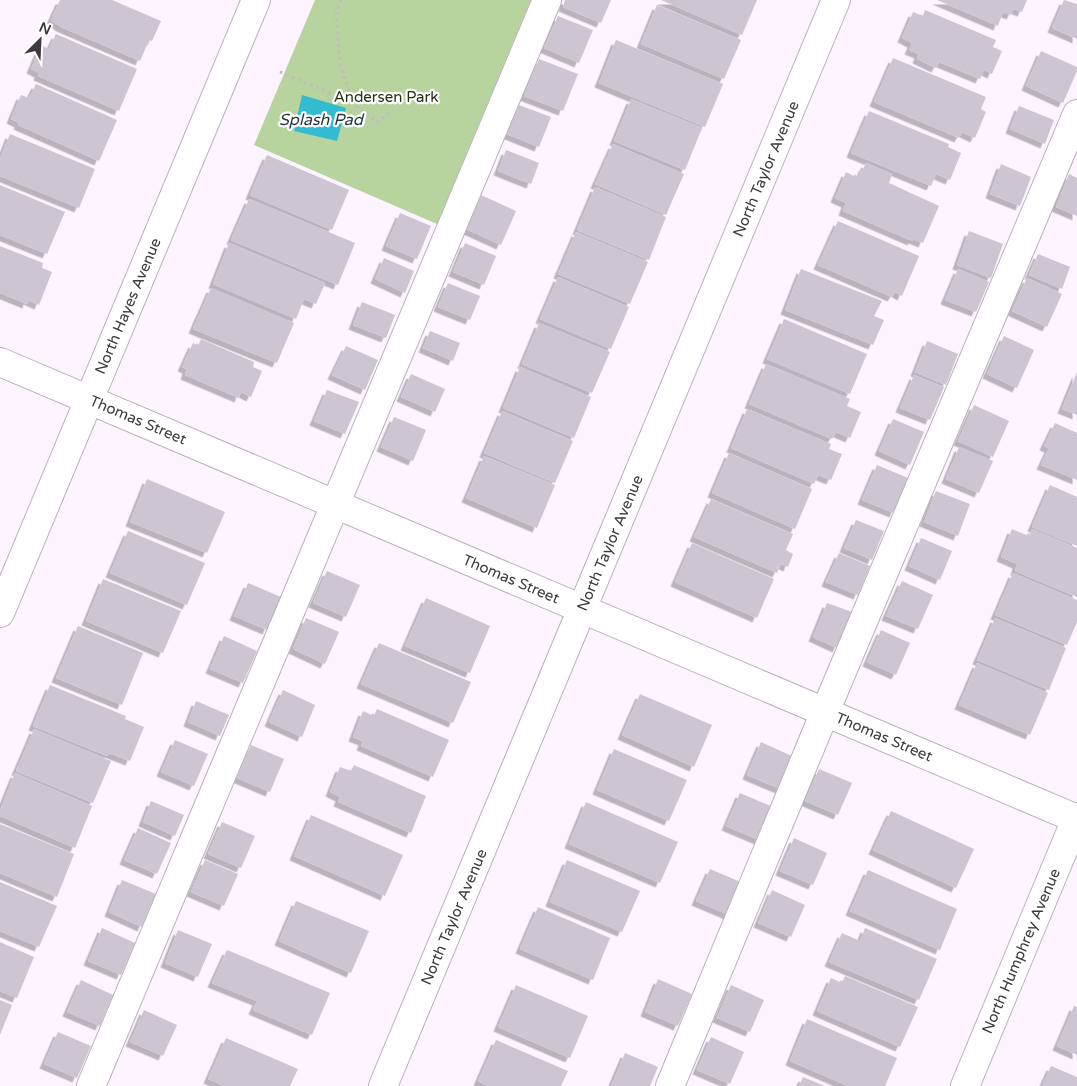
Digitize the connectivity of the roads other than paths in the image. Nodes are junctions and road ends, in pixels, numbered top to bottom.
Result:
1 (256, 0) edge
2 (547, 0) edge
3 (836, 0) edge
4 (1077, 114) edge
5 (0, 362) edge
6 (88, 399) junction
7 (335, 504) junction
8 (583, 609) junction
9 (0, 612) edge
10 (825, 712) junction
11 (1077, 818) edge
12 (91, 1086) edge
13 (384, 1086) edge
14 (670, 1086) edge
15 (965, 1086) edge

1 - 6 street, North Hayes Avenue
2 - 7 street
3 - 8 street, North Taylor Avenue
4 - 10 street
5 - 6 street, Thomas Street
6 - 7 street, Thomas Street
6 - 9 street, North Hayes Avenue
7 - 8 street, Thomas Street
7 - 12 street
8 - 10 street, Thomas Street
8 - 13 street, North Taylor Avenue
10 - 11 street, Thomas Street
10 - 14 street
11 - 15 street, North Humphrey Avenue

